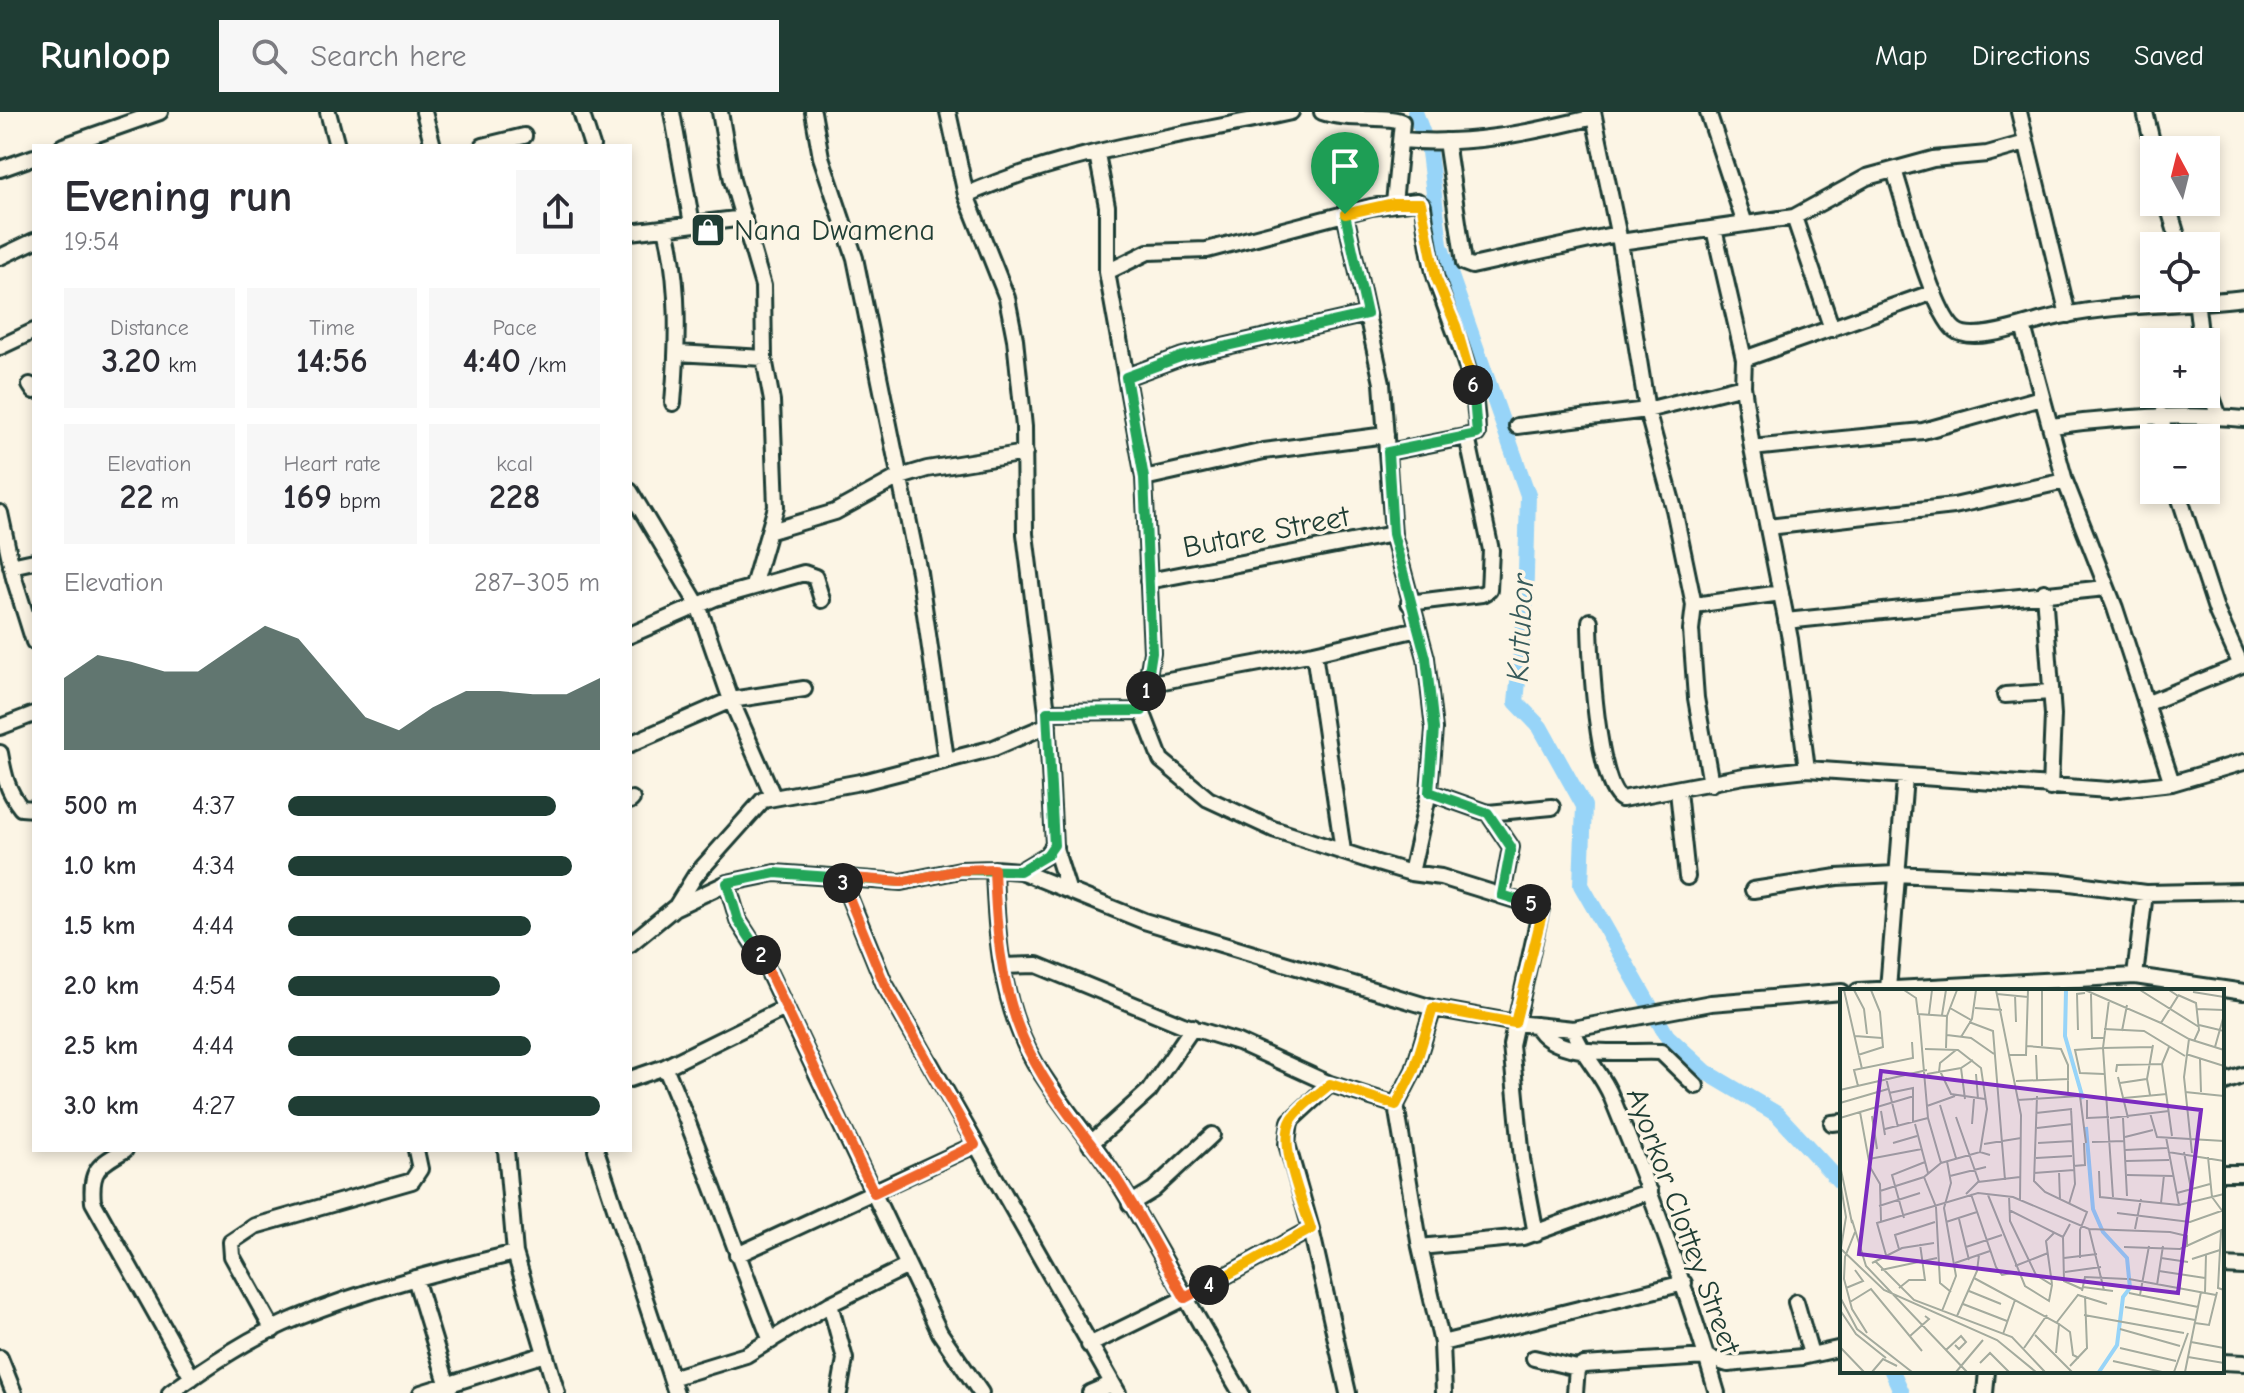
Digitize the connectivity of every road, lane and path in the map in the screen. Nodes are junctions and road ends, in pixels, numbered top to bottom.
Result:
1 (160, 112) edge
2 (328, 112) edge
3 (424, 112) edge
4 (581, 112) edge
5 (672, 112) edge
6 (720, 112) edge
7 (813, 112) edge
8 (948, 112) edge
9 (1291, 112) edge
10 (1322, 112) edge
11 (1708, 112) edge
12 (2019, 112) edge
13 (2145, 112) edge
14 (1594, 114) edge
15 (524, 136) dead end
16 (2151, 136) edge
17 (1401, 140) junction
18 (1446, 141) junction
19 (2026, 143) junction
20 (69, 144) edge
21 (336, 144) edge
22 (432, 144) edge
23 (491, 144) edge
24 (591, 144) edge
25 (1097, 154) junction
26 (32, 158) edge
27 (0, 169) edge
28 (1894, 170) junction
29 (966, 195) junction
30 (1394, 203) junction
31 (1345, 214) junction
32 (1794, 217) junction
33 (744, 218) junction
34 (692, 224) junction
35 (1745, 224) junction
36 (666, 228) junction
37 (1714, 229) junction
38 (632, 232) edge
39 (1618, 238) junction
40 (32, 242) edge
41 (0, 257) edge
42 (1107, 272) junction
43 (1934, 292) junction
44 (2244, 298) edge
45 (2220, 300) edge
46 (2140, 307) edge
47 (1367, 314) junction
48 (2068, 315) junction
49 (2023, 326) junction
50 (1832, 329) junction
51 (32, 332) edge
52 (0, 347) edge
53 (677, 353) junction
54 (764, 358) junction
55 (1744, 359) junction
56 (1126, 377) junction
57 (1743, 386) junction
58 (2041, 398) junction
59 (673, 403) dead end
60 (2216, 408) edge
61 (1647, 410) junction
62 (2218, 414) junction
63 (2161, 415) junction
64 (2244, 419) edge
65 (2163, 424) edge
66 (1517, 426) dead end
67 (2052, 426) junction
68 (1386, 435) junction
69 (1475, 435) junction
70 (1752, 448) junction
71 (1388, 452) junction
72 (1025, 453) junction
73 (897, 478) junction
74 (1144, 478) junction
75 (2065, 481) junction
76 (632, 494) edge
77 (2182, 504) edge
78 (0, 513) edge
79 (1768, 527) junction
80 (771, 531) junction
81 (1393, 534) junction
82 (32, 562) edge
83 (8, 576) edge
84 (1148, 581) junction
85 (753, 586) junction
86 (2106, 588) junction
87 (2044, 592) junction
88 (1781, 593) junction
89 (822, 600) dead end
90 (1409, 603) junction
91 (698, 605) junction
92 (1694, 605) junction
93 (1590, 621) dead end
94 (1786, 621) junction
95 (1418, 629) junction
96 (632, 634) edge
97 (32, 637) edge
98 (1314, 653) junction
99 (2243, 664) edge
100 (1147, 684) junction
101 (804, 689) dead end
102 (2051, 692) junction
103 (2005, 695) dead end
104 (731, 700) junction
105 (2146, 704) junction
106 (1142, 711) junction
107 (32, 715) edge
108 (1048, 718) junction
109 (0, 727) edge
110 (632, 743) edge
111 (0, 753) edge
112 (946, 759) junction
113 (2244, 762) edge
114 (1807, 769) junction
115 (1905, 777) junction
116 (2172, 783) junction
117 (1711, 784) junction
118 (2050, 788) junction
119 (1678, 791) junction
120 (1429, 792) junction
121 (773, 796) junction
122 (1552, 807) dead end
123 (32, 809) edge
124 (1488, 813) junction
125 (1054, 845) junction
126 (1343, 851) junction
127 (994, 869) junction
128 (1020, 871) junction
129 (1411, 873) junction
130 (1895, 874) junction
131 (841, 877) junction
132 (1687, 877) dead end
133 (727, 883) junction
134 (1068, 889) junction
135 (1753, 890) dead end
136 (2244, 891) edge
137 (2145, 893) junction
138 (1502, 895) junction
139 (674, 908) junction
140 (632, 942) edge
141 (1002, 966) junction
142 (2135, 976) junction
143 (1888, 989) edge
144 (2224, 989) edge
145 (2224, 989) edge
146 (1840, 992) edge
147 (2244, 992) edge
148 (785, 1008) junction
149 (1433, 1008) junction
150 (1515, 1023) junction
151 (1536, 1025) junction
152 (1193, 1027) junction
153 (1573, 1029) junction
154 (1579, 1049) junction
155 (665, 1067) junction
156 (2244, 1075) edge
157 (632, 1078) edge
158 (2224, 1082) edge
159 (1330, 1084) junction
160 (1696, 1086) dead end
161 (1396, 1105) junction
162 (1212, 1135) dead end
163 (1090, 1144) junction
164 (975, 1145) junction
165 (121, 1152) edge
166 (416, 1152) edge
167 (506, 1152) edge
168 (597, 1152) edge
169 (1650, 1191) junction
170 (874, 1193) junction
171 (1130, 1204) junction
172 (1311, 1229) junction
173 (1536, 1234) junction
174 (1420, 1247) junction
175 (515, 1253) junction
176 (737, 1255) junction
177 (908, 1266) junction
178 (2224, 1266) edge
179 (2244, 1267) edge
180 (415, 1278) junction
181 (1684, 1283) junction
182 (1185, 1298) junction
183 (1796, 1302) dead end
184 (830, 1304) junction
185 (273, 1330) junction
186 (771, 1341) junction
187 (1442, 1343) junction
188 (1089, 1345) junction
189 (1840, 1348) edge
190 (545, 1354) junction
191 (1811, 1354) junction
192 (1706, 1357) junction
193 (0, 1358) edge
194 (1534, 1358) dead end
195 (2224, 1362) edge
196 (2244, 1363) edge
197 (1577, 1368) junction
198 (1987, 1373) edge
199 (192, 1378) junction
200 (671, 1378) junction
201 (1115, 1388) edge
202 (448, 1389) edge
203 (14, 1393) edge
204 (170, 1393) edge
205 (421, 1393) edge
206 (557, 1393) edge
207 (676, 1393) edge
208 (839, 1393) edge
209 (981, 1393) edge
210 (1090, 1393) edge
211 (1241, 1393) edge
212 (1348, 1393) edge
213 (1444, 1393) edge
214 (1575, 1393) edge
215 (1717, 1393) edge
216 (1985, 1393) edge

1 - 20 street
2 - 21 street
3 - 22 street
4 - 24 street
5 - 34 street
6 - 33 street
7 - 73 street
8 - 29 street
9 - 25 street
10 - 17 street
11 - 35 street
12 - 19 street
13 - 16 street
14 - 18 street
14 - 39 street
15 - 23 street
17 - 18 street
17 - 30 street
18 - 39 street
19 - 28 street
19 - 48 street
25 - 29 street
25 - 42 street
26 - 27 street
28 - 32 street
28 - 43 street
29 - 72 street
30 - 31 street
30 - 69 street
31 - 42 street
31 - 47 street
32 - 35 street
32 - 50 street
33 - 34 street
33 - 54 street
34 - 36 street
35 - 37 street
36 - 38 street
36 - 53 street
37 - 39 street
37 - 55 street
39 - 61 street
40 - 41 street
42 - 56 street
43 - 49 street
43 - 50 street
44 - 45 street
46 - 48 street
47 - 56 street
47 - 68 street
48 - 49 street
49 - 58 street
50 - 55 street
51 - 52 street
53 - 54 street
53 - 59 street
54 - 80 street
55 - 57 street
56 - 74 street
57 - 61 street
57 - 70 street
58 - 67 street
58 - 70 street
60 - 62 street
61 - 66 street
61 - 92 street
62 - 63 street
62 - 64 street
63 - 65 street
63 - 67 street
67 - 75 street
68 - 71 street
68 - 74 street
69 - 71 street
69 - 90 street
70 - 79 street
71 - 81 street
72 - 73 street
72 - 108 street
73 - 80 street
73 - 112 street
74 - 84 street
75 - 79 street
75 - 86 street
76 - 91 street
77 - 99 street
78 - 83 street
79 - 88 street
80 - 85 street
81 - 84 street, Butare Street
81 - 90 street
82 - 83 street
83 - 97 street
84 - 100 street
85 - 89 street
85 - 91 street
86 - 87 street
86 - 105 street
87 - 94 street
87 - 102 street
88 - 92 street
88 - 94 street
90 - 95 street
91 - 96 street
91 - 104 street
92 - 117 street
93 - 119 street
94 - 114 street
95 - 98 street
95 - 120 street
98 - 100 street
98 - 126 street
99 - 105 street
100 - 106 street
101 - 104 street
102 - 103 street
102 - 118 street
104 - 110 street
104 - 121 street
105 - 116 street
106 - 108 street
106 - 126 street
107 - 109 street
108 - 112 street
108 - 125 street
111 - 123 street
112 - 121 street
113 - 116 street
114 - 115 street
114 - 117 street
115 - 118 street
115 - 130 street
116 - 118 street
117 - 119 street
119 - 132 street
120 - 124 street
120 - 129 street
121 - 139 street
122 - 124 street
124 - 138 street
125 - 128 street
125 - 134 street
126 - 129 street
127 - 128 street
127 - 131 street
127 - 141 street
128 - 134 street
129 - 138 street
130 - 135 street
130 - 137 street
130 - 143 street
131 - 133 street
131 - 164 street
133 - 139 street
133 - 148 street
134 - 149 street
136 - 137 street
137 - 142 street
138 - 150 street
139 - 140 street
141 - 152 street
141 - 163 street
142 - 143 street
142 - 144 street
145 - 147 street
146 - 153 street
148 - 155 street
148 - 170 street
149 - 150 street
149 - 161 street
150 - 151 street
150 - 173 street
151 - 153 street
151 - 154 street
152 - 159 street
152 - 163 street
153 - 154 street, Ayorkor Clottey Street
154 - 160 street
154 - 169 street, Ayorkor Clottey Street
155 - 157 street
155 - 176 street
156 - 158 street
159 - 161 street
159 - 172 street
161 - 174 street
162 - 171 street
163 - 171 street
164 - 170 street
164 - 188 street
165 - 199 street
166 - 185 street
167 - 175 street
168 - 200 street
169 - 173 street
169 - 181 street, Ayorkor Clottey Street
170 - 176 street
170 - 177 street
171 - 182 street
172 - 182 street
172 - 212 street
173 - 174 street
174 - 187 street
175 - 180 street
175 - 190 street
176 - 186 street
177 - 184 street
177 - 209 street
178 - 179 street
180 - 185 street
180 - 202 street
181 - 187 street
181 - 192 street, Ayorkor Clottey Street
182 - 188 street
182 - 211 street
183 - 191 street
184 - 186 street
184 - 208 street
185 - 199 street
186 - 200 street
187 - 213 street
188 - 201 street
189 - 191 street
190 - 202 street
190 - 206 street
191 - 192 street
192 - 197 street
192 - 215 street, Ayorkor Clottey Street
193 - 203 street
194 - 197 street
195 - 196 street
197 - 214 street
198 - 216 street
199 - 204 street
200 - 207 street
201 - 210 street
202 - 205 street

